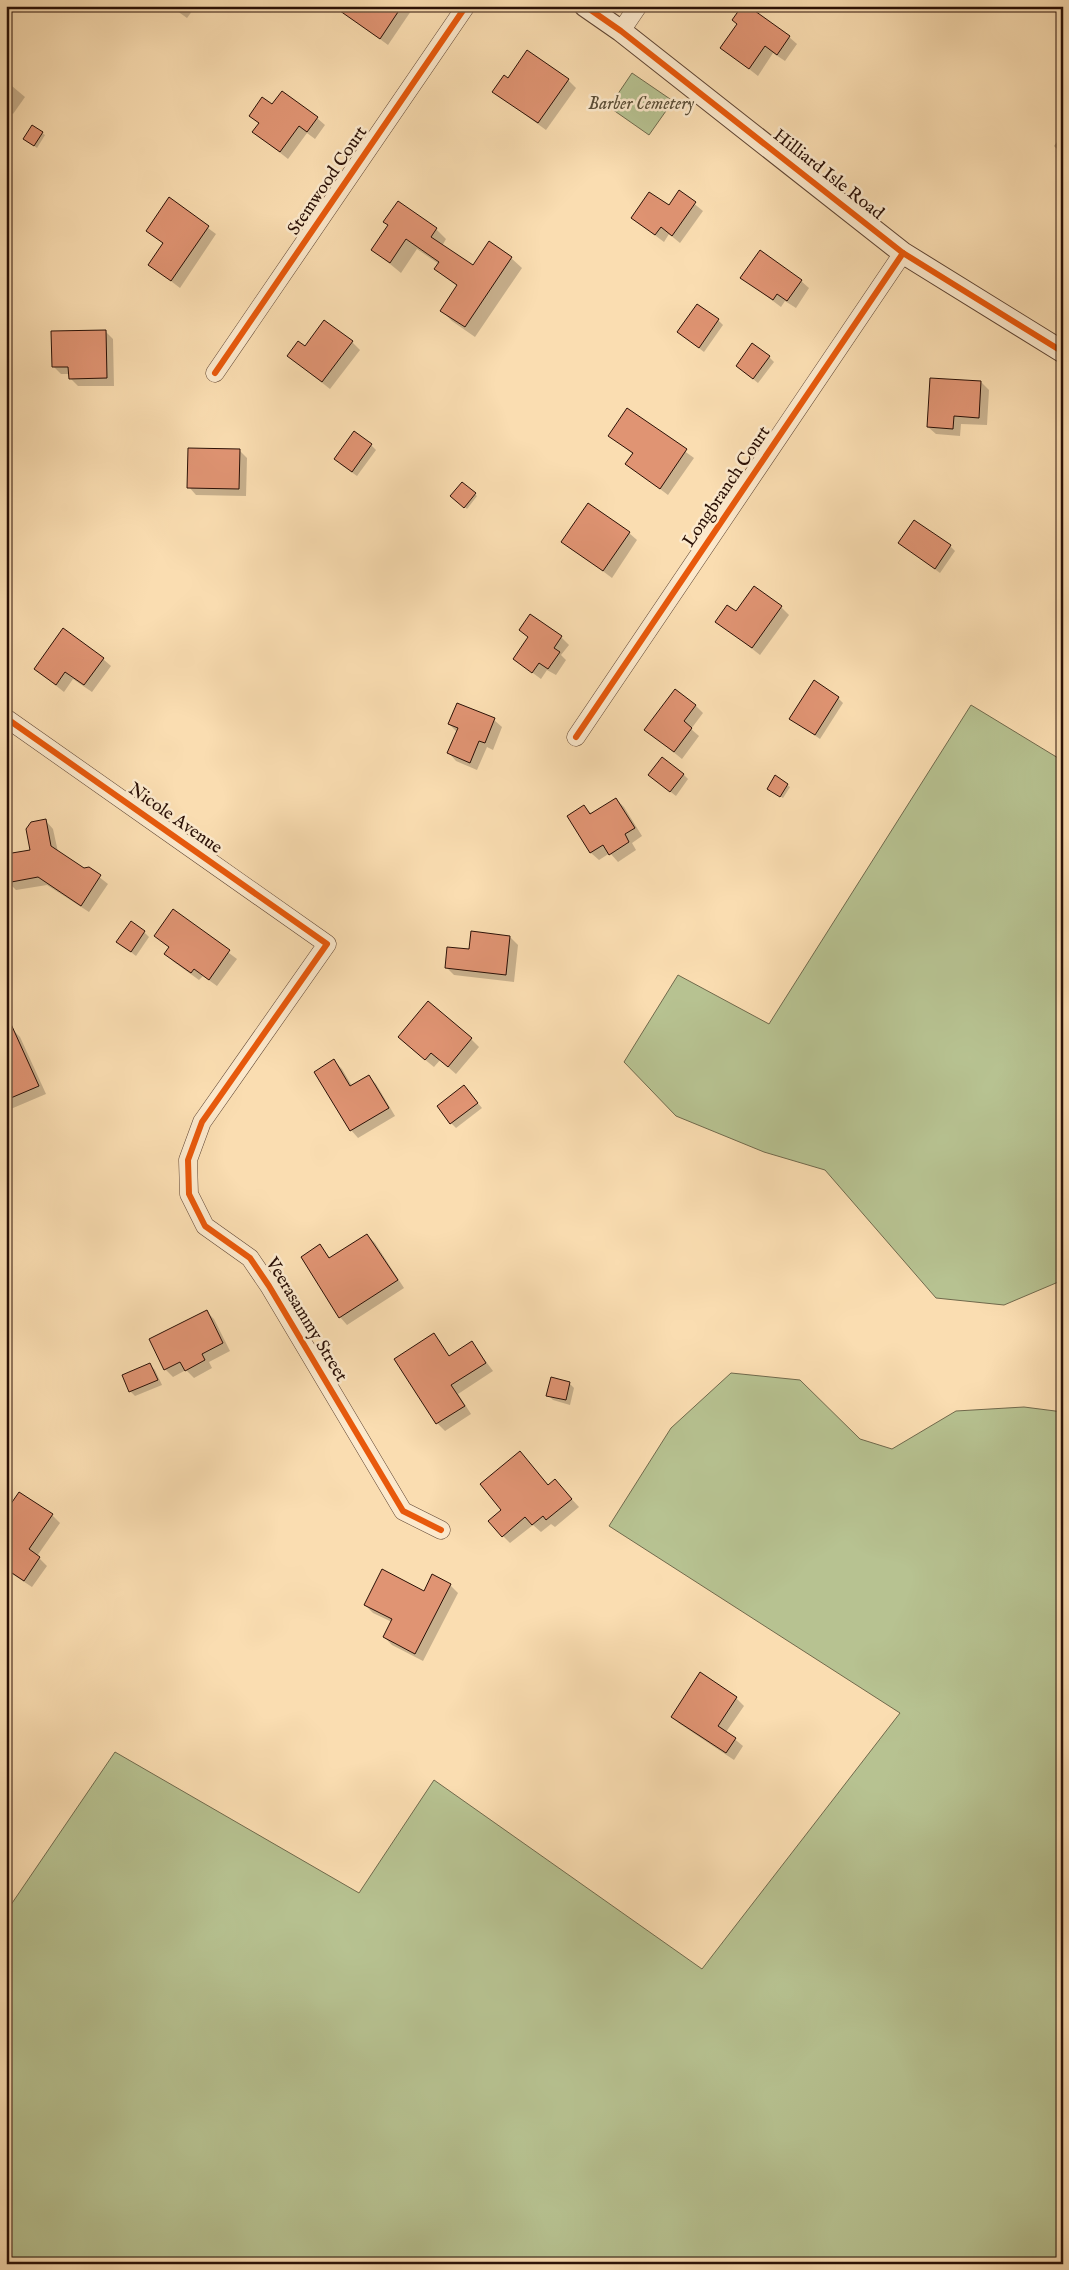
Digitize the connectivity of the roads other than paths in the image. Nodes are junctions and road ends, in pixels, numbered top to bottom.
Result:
1 (466, 6) edge
2 (585, 6) edge
3 (638, 6) edge
4 (621, 32) junction
5 (903, 253) junction
6 (1063, 352) edge
7 (216, 374) dead end
8 (6, 718) edge
9 (576, 737) dead end
10 (327, 944) joint
11 (440, 1530) dead end

1 - 7 street, Stemwood Court
2 - 4 street, Hilliard Isle Road
3 - 4 street
4 - 5 street, Hilliard Isle Road
5 - 6 street, Hilliard Isle Road
5 - 9 street, Longbranch Court
8 - 10 street, Nicole Avenue
10 - 11 street, Veerasammy Street

